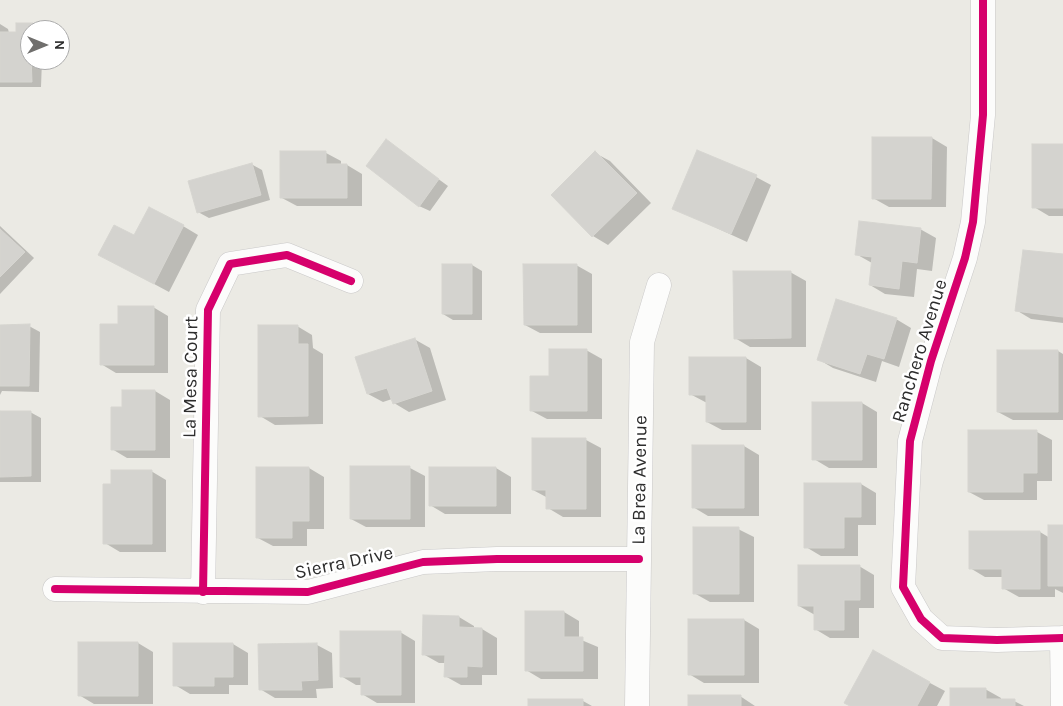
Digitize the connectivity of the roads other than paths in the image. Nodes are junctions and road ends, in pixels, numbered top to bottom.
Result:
1 (983, 0) edge
2 (351, 281) dead end
3 (658, 286) dead end
4 (639, 559) junction
5 (55, 589) dead end
6 (203, 592) junction
7 (1063, 638) edge
8 (637, 706) edge
9 (1063, 706) edge

1 - 7 street, Ranchero Avenue
2 - 6 street, La Mesa Court
3 - 4 street, La Brea Avenue
4 - 6 street, Sierra Drive
4 - 8 street, La Brea Avenue
5 - 6 street, Sierra Drive
7 - 9 street, Ranchero Avenue

